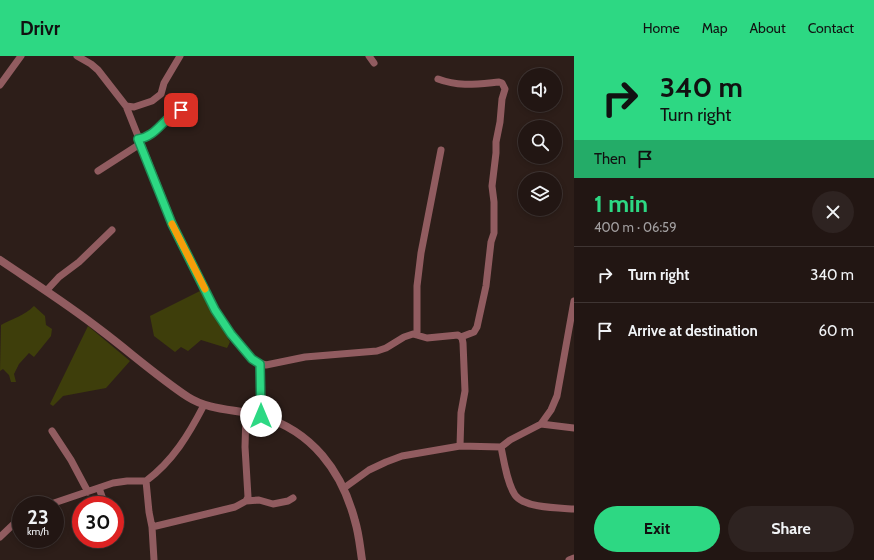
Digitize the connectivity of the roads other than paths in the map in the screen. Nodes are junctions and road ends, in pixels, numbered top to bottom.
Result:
1 (21, 56) edge
2 (77, 56) edge
3 (180, 56) edge
4 (369, 56) edge
5 (374, 63) dead end
6 (438, 79) dead end
7 (0, 85) edge
8 (126, 106) junction
9 (181, 110) dead end
10 (139, 141) junction
11 (441, 150) dead end
12 (98, 172) dead end
13 (112, 230) dead end
14 (0, 260) edge
15 (47, 290) junction
16 (574, 301) edge
17 (417, 335) junction
18 (461, 337) junction
19 (260, 364) junction
20 (204, 405) junction
21 (246, 413) junction
22 (261, 416) junction
23 (541, 424) junction
24 (574, 428) edge
25 (52, 431) dead end
26 (460, 446) junction
27 (501, 447) junction
28 (146, 481) junction
29 (99, 488) junction
30 (344, 488) junction
31 (88, 492) junction
32 (102, 496) edge
33 (293, 498) dead end
34 (64, 500) edge
35 (246, 501) junction
36 (574, 509) edge
37 (12, 526) edge
38 (152, 527) junction
39 (0, 537) edge
40 (574, 558) edge
41 (154, 560) edge
42 (362, 560) edge
43 (569, 560) edge

1 - 7 street
2 - 8 street
3 - 8 street
4 - 5 street
6 - 18 street
8 - 10 street
9 - 10 street
10 - 12 street
10 - 19 street
11 - 17 street
13 - 15 street
14 - 15 street
15 - 20 street
16 - 23 street
17 - 18 street
17 - 19 street
18 - 26 street
19 - 22 street
20 - 21 street
20 - 28 street
21 - 22 street
21 - 35 street
22 - 30 street
23 - 24 street
23 - 27 street
25 - 31 street
26 - 27 street
26 - 30 street
27 - 36 street
28 - 29 street
28 - 38 street
29 - 31 street
29 - 32 street
30 - 42 street
31 - 34 street
33 - 35 street
35 - 38 street
37 - 39 street
38 - 41 street
40 - 43 street

